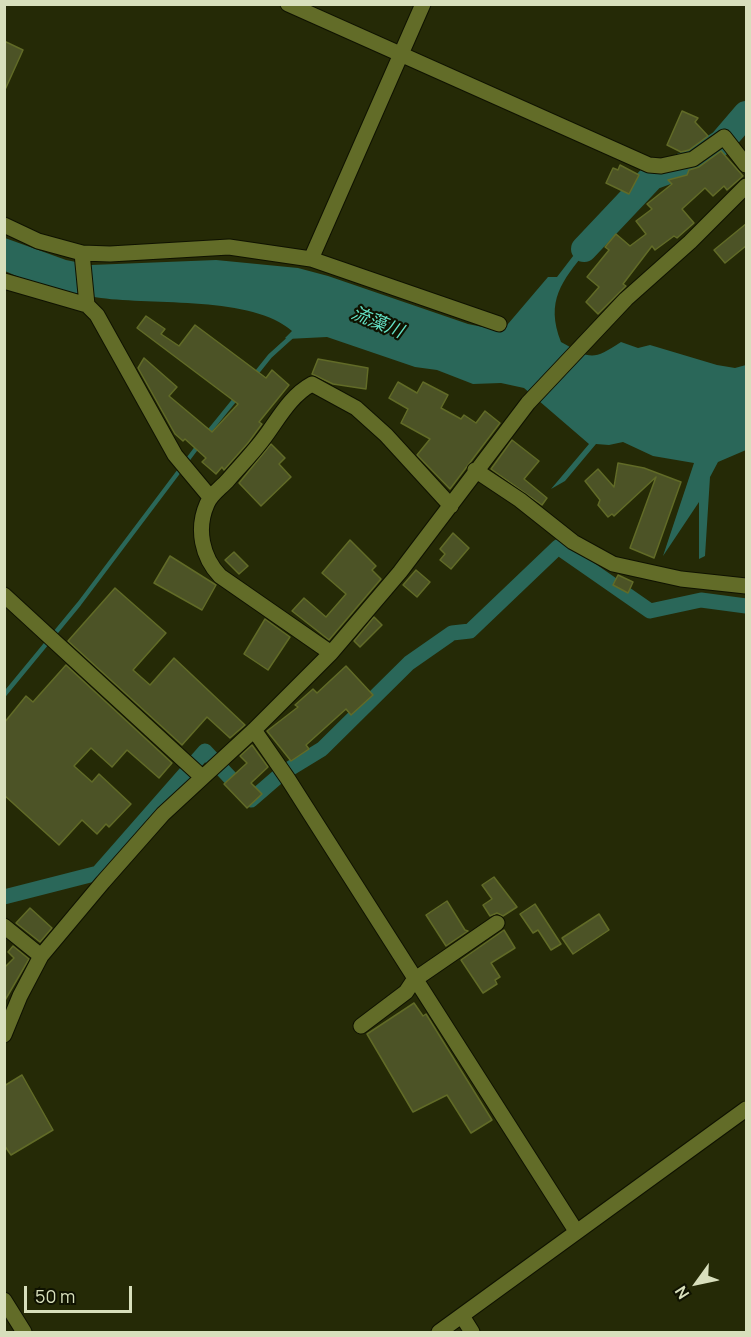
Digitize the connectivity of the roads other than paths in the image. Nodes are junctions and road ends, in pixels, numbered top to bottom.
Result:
1 (288, 4) edge
2 (423, 4) edge
3 (401, 54) junction
4 (747, 165) edge
5 (747, 186) edge
6 (4, 225) edge
7 (82, 256) junction
8 (311, 259) junction
9 (4, 281) edge
10 (87, 302) junction
11 (499, 324) dead end
12 (476, 470) junction
13 (210, 497) junction
14 (451, 506) junction
15 (747, 586) edge
16 (4, 595) edge
17 (331, 653) junction
18 (254, 730) junction
19 (204, 775) junction
20 (497, 923) dead end
21 (4, 926) edge
22 (41, 956) junction
23 (414, 980) junction
24 (19, 999) junction
25 (4, 1010) edge
26 (361, 1026) dead end
27 (4, 1035) edge
28 (747, 1108) edge
29 (576, 1231) junction
30 (4, 1300) edge
31 (462, 1316) junction
32 (24, 1332) edge
33 (439, 1332) edge
34 (472, 1332) edge

1 - 3 street
2 - 3 street
3 - 4 street
3 - 8 street
5 - 12 street
6 - 7 street
7 - 8 street
7 - 10 street
8 - 11 street
9 - 10 street
10 - 13 street
12 - 14 street
12 - 15 street
13 - 14 street
13 - 17 street
14 - 17 street
16 - 19 street
17 - 18 street
18 - 19 street
18 - 23 street
19 - 22 street
20 - 23 street
21 - 22 street
22 - 24 street
23 - 26 street
23 - 29 street
24 - 25 street
24 - 27 street
28 - 29 street
29 - 31 street
30 - 32 street
31 - 33 street
31 - 34 street

